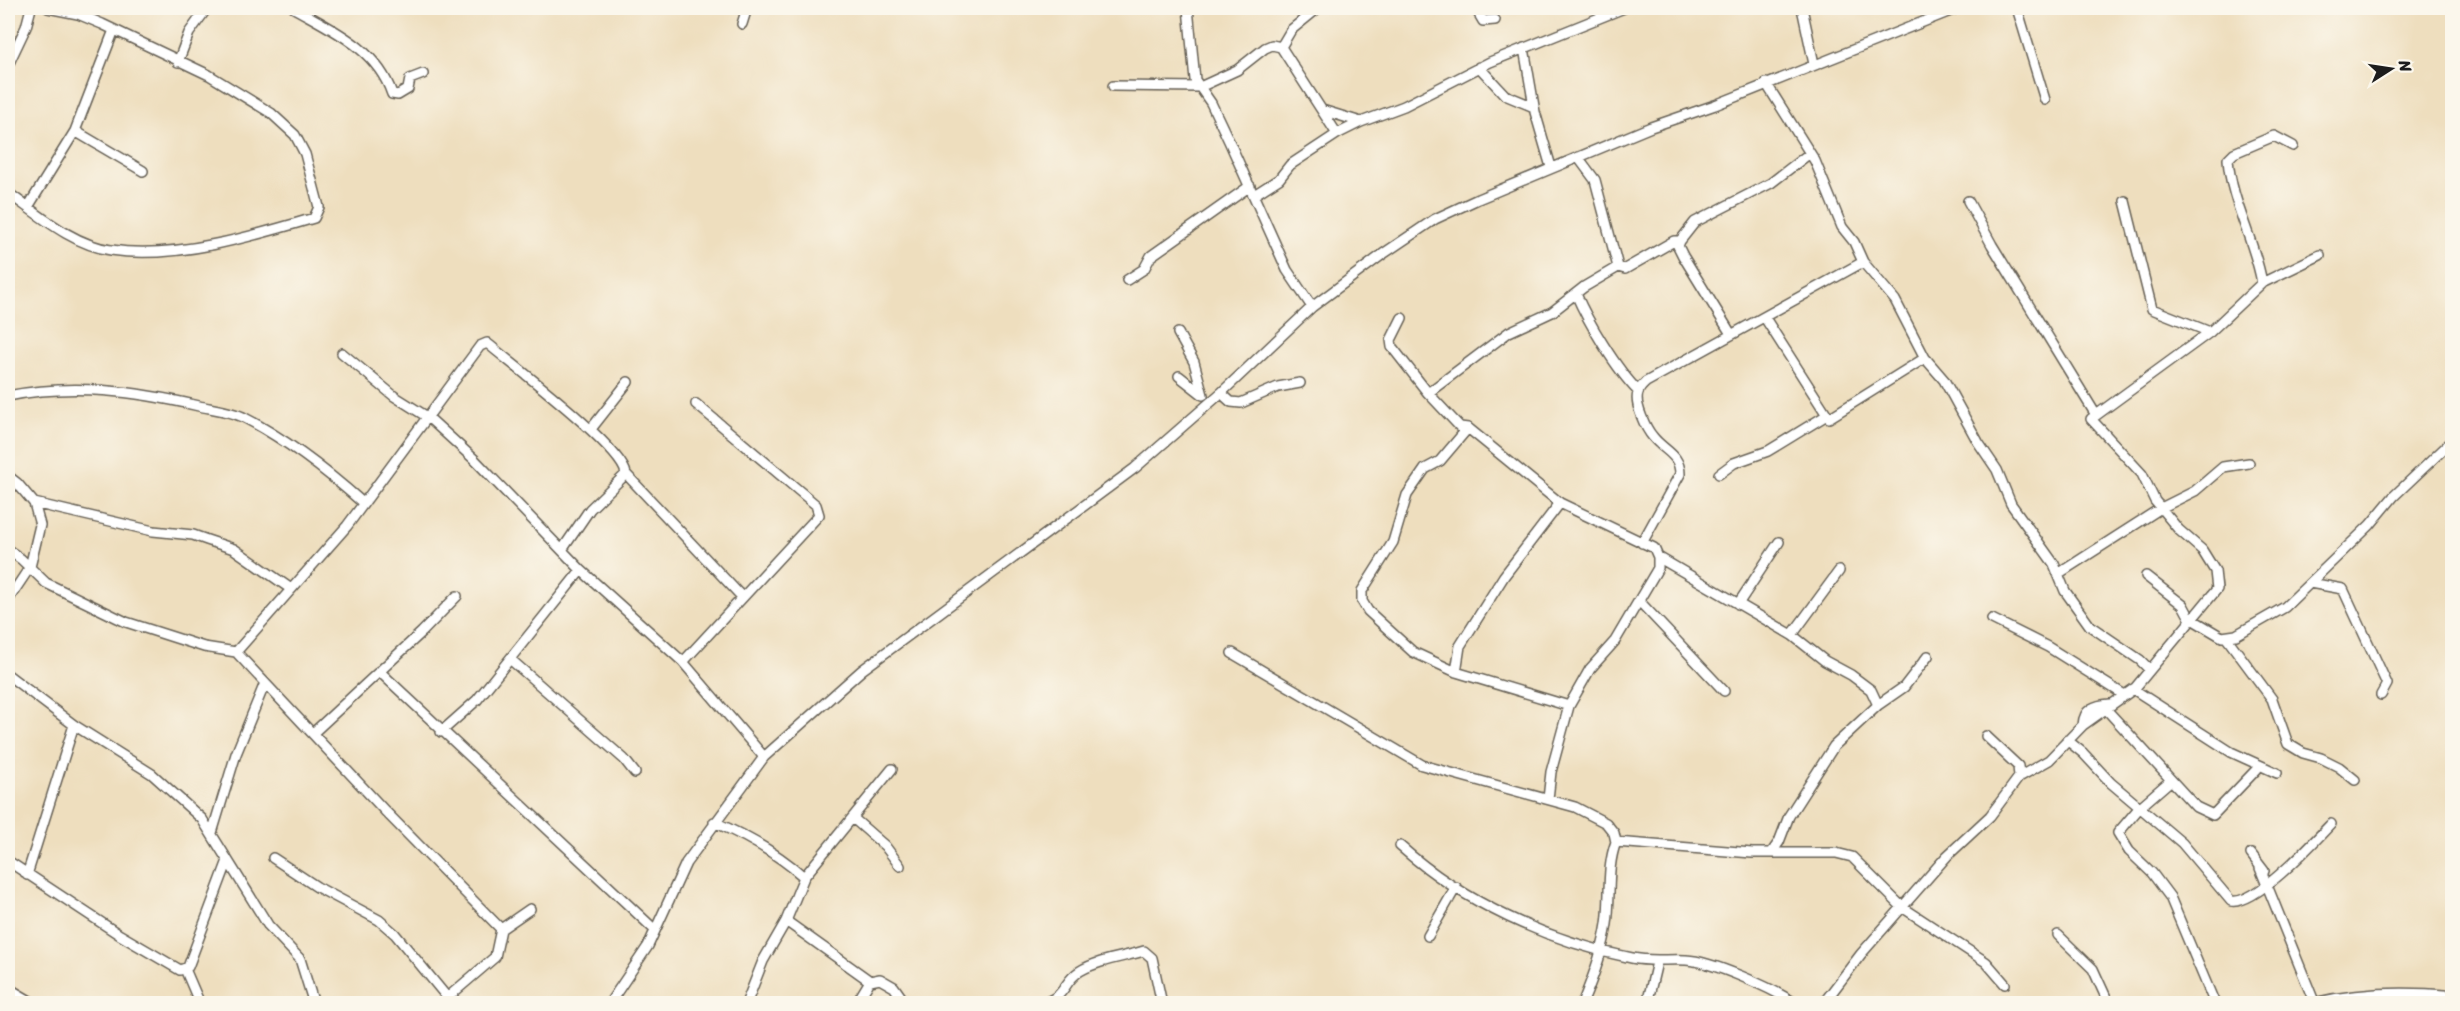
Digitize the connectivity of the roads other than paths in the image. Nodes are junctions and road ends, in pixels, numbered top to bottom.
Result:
1 (35, 8) edge
2 (48, 8) edge
3 (207, 8) edge
4 (294, 8) edge
5 (747, 8) edge
6 (1188, 8) edge
7 (1318, 8) edge
8 (1472, 8) edge
9 (1624, 8) edge
10 (1802, 8) edge
11 (1958, 8) edge
12 (2017, 8) edge
13 (1495, 20) dead end
14 (742, 24) dead end
15 (114, 30) junction
16 (1281, 46) junction
17 (1524, 48) junction
18 (178, 62) junction
19 (1814, 64) junction
20 (8, 65) edge
21 (1479, 67) junction
22 (423, 74) dead end
23 (1766, 83) junction
24 (1113, 86) dead end
25 (1200, 87) junction
26 (2045, 100) dead end
27 (1534, 107) junction
28 (1322, 110) junction
29 (1361, 122) junction
30 (75, 131) junction
31 (1337, 134) junction
32 (2293, 146) dead end
33 (1810, 153) junction
34 (1578, 157) junction
35 (1551, 167) junction
36 (143, 171) dead end
37 (1252, 191) junction
38 (8, 193) edge
39 (1968, 201) dead end
40 (2125, 201) dead end
41 (28, 207) junction
42 (1680, 241) junction
43 (2320, 255) dead end
44 (1863, 262) junction
45 (1618, 267) junction
46 (1127, 280) dead end
47 (2262, 283) junction
48 (1576, 294) junction
49 (1312, 307) junction
50 (1402, 318) dead end
51 (1765, 318) junction
52 (2210, 332) junction
53 (1178, 333) dead end
54 (1731, 334) junction
55 (342, 353) dead end
56 (1925, 358) junction
57 (1179, 376) dead end
58 (628, 382) dead end
59 (1299, 383) dead end
60 (1638, 391) junction
61 (1221, 393) junction
62 (1428, 393) junction
63 (8, 396) edge
64 (1207, 398) junction
65 (696, 404) dead end
66 (1827, 415) junction
67 (2096, 415) junction
68 (429, 418) junction
69 (1468, 428) junction
70 (591, 429) junction
71 (2452, 441) edge
72 (2249, 463) dead end
73 (626, 474) junction
74 (1719, 474) dead end
75 (8, 476) edge
76 (34, 503) junction
77 (363, 503) junction
78 (1560, 503) junction
79 (2161, 508) junction
80 (1779, 542) dead end
81 (1642, 543) junction
82 (8, 550) edge
83 (562, 550) junction
84 (1658, 557) junction
85 (30, 567) junction
86 (581, 570) junction
87 (1839, 571) dead end
88 (2058, 574) junction
89 (2146, 576) dead end
90 (2310, 583) junction
91 (291, 589) junction
92 (457, 596) dead end
93 (742, 597) junction
94 (8, 600) edge
95 (1640, 602) junction
96 (1738, 604) junction
97 (2190, 618) junction
98 (1992, 619) dead end
99 (1792, 635) junction
100 (2226, 637) junction
101 (236, 652) junction
102 (1232, 653) dead end
103 (1928, 656) dead end
104 (510, 659) junction
105 (683, 662) junction
106 (2148, 668) junction
107 (379, 671) junction
108 (1456, 672) junction
109 (8, 675) edge
110 (265, 683) junction
111 (2133, 689) junction
112 (1724, 691) dead end
113 (2123, 694) junction
114 (2381, 695) dead end
115 (1878, 705) junction
116 (1569, 706) junction
117 (2108, 706) junction
118 (74, 725) junction
119 (441, 732) junction
120 (313, 733) junction
121 (1986, 736) dead end
122 (2067, 740) junction
123 (764, 758) junction
124 (892, 769) dead end
125 (2257, 769) dead end
126 (635, 773) dead end
127 (2277, 773) dead end
128 (2019, 777) junction
129 (2355, 780) dead end
130 (2170, 781) junction
131 (1548, 799) junction
132 (2140, 807) junction
133 (854, 819) junction
134 (714, 822) junction
135 (2331, 824) dead end
136 (212, 833) junction
137 (1616, 842) junction
138 (1400, 846) dead end
139 (1772, 852) junction
140 (2251, 854) dead end
141 (273, 858) dead end
142 (8, 861) edge
143 (227, 863) junction
144 (900, 866) dead end
145 (2260, 868) junction
146 (27, 875) junction
147 (804, 877) junction
148 (2273, 879) junction
149 (1456, 887) junction
150 (1902, 907) junction
151 (530, 909) dead end
152 (786, 921) junction
153 (501, 929) junction
154 (655, 930) junction
155 (2058, 935) dead end
156 (1428, 936) dead end
157 (1601, 950) junction
158 (1657, 962) junction
159 (185, 969) junction
160 (870, 981) junction
161 (2005, 984) dead end
162 (8, 988) edge
163 (2452, 997) edge
164 (2406, 999) edge
165 (443, 1000) edge
166 (1057, 1001) edge
167 (2319, 1003) edge
168 (35, 1004) edge
169 (200, 1004) edge
170 (314, 1004) edge
171 (609, 1004) edge
172 (747, 1004) edge
173 (856, 1004) edge
174 (906, 1004) edge
175 (1041, 1004) edge
176 (1162, 1004) edge
177 (1582, 1004) edge
178 (1647, 1004) edge
179 (1796, 1004) edge
180 (1823, 1004) edge
181 (2109, 1004) edge
182 (2215, 1004) edge

1 - 20 street
2 - 15 street
3 - 18 street
4 - 22 street
5 - 14 street
6 - 25 street
7 - 16 street
8 - 13 street
9 - 17 street
10 - 19 street
11 - 19 street
12 - 26 street
15 - 18 street
15 - 30 street
16 - 25 street
16 - 28 street
17 - 21 street
17 - 27 street
18 - 41 street
19 - 23 street
21 - 27 street
21 - 29 street
23 - 33 street
23 - 34 street
24 - 25 street
25 - 37 street
27 - 35 street
28 - 29 street
28 - 31 street
29 - 31 street
30 - 36 street
30 - 41 street
31 - 37 street
32 - 47 street
33 - 42 street
33 - 44 street
34 - 35 street
34 - 45 street
35 - 49 street
37 - 46 street
37 - 49 street
38 - 41 street
39 - 67 street
40 - 52 street
42 - 45 street
42 - 54 street
43 - 47 street
44 - 51 street
44 - 56 street
45 - 48 street
47 - 52 street
48 - 60 street
48 - 62 street
49 - 61 street
50 - 62 street
51 - 54 street
51 - 66 street
52 - 67 street
53 - 64 street
54 - 60 street
55 - 68 street
56 - 66 street
56 - 88 street
57 - 64 street
58 - 70 street
59 - 61 street
60 - 81 street
61 - 64 street
62 - 69 street
63 - 77 street
64 - 123 street
65 - 93 street
66 - 74 street
67 - 79 street
68 - 70 street
68 - 77 street
68 - 83 street
69 - 78 street
69 - 108 street
70 - 73 street
71 - 90 street
72 - 79 street
73 - 83 street
73 - 93 street
75 - 76 street
76 - 85 street
76 - 91 street
77 - 91 street
78 - 81 street
78 - 108 street
79 - 88 street
79 - 97 street
80 - 96 street
81 - 84 street
82 - 85 street
83 - 86 street
84 - 95 street
84 - 96 street
85 - 94 street
85 - 101 street
86 - 104 street
86 - 105 street
87 - 99 street
88 - 106 street
89 - 97 street
90 - 100 street
90 - 114 street
91 - 101 street
92 - 107 street
93 - 105 street
95 - 112 street
95 - 116 street
96 - 99 street
97 - 100 street
97 - 106 street
98 - 113 street
99 - 115 street
100 - 129 street
101 - 110 street
102 - 131 street
103 - 115 street
104 - 119 street
104 - 126 street
105 - 123 street
106 - 111 street
107 - 119 street
107 - 120 street
108 - 116 street
109 - 118 street
110 - 120 street
110 - 136 street
111 - 113 street
111 - 127 street
113 - 117 street
115 - 139 street
116 - 131 street
117 - 122 street
117 - 130 street
118 - 136 street
118 - 146 street
119 - 154 street
120 - 153 street
121 - 128 street
122 - 128 street
122 - 132 street
123 - 134 street
124 - 133 street
125 - 130 street
128 - 150 street
130 - 132 street
131 - 137 street
132 - 148 street
132 - 182 street
133 - 144 street
133 - 147 street
134 - 147 street
134 - 154 street
135 - 148 street
136 - 143 street
137 - 139 street
137 - 157 street
138 - 149 street
139 - 150 street
140 - 145 street
141 - 165 street
142 - 146 street
143 - 159 street
143 - 170 street
145 - 148 street
145 - 167 street
146 - 159 street
147 - 152 street
149 - 156 street
149 - 157 street
150 - 161 street
150 - 180 street
151 - 153 street
152 - 160 street
152 - 172 street
153 - 165 street
154 - 171 street
155 - 181 street
157 - 158 street
157 - 177 street
158 - 178 street
158 - 179 street
159 - 169 street
160 - 173 street
160 - 174 street
162 - 168 street
163 - 164 street
164 - 167 street
166 - 175 street
166 - 176 street

